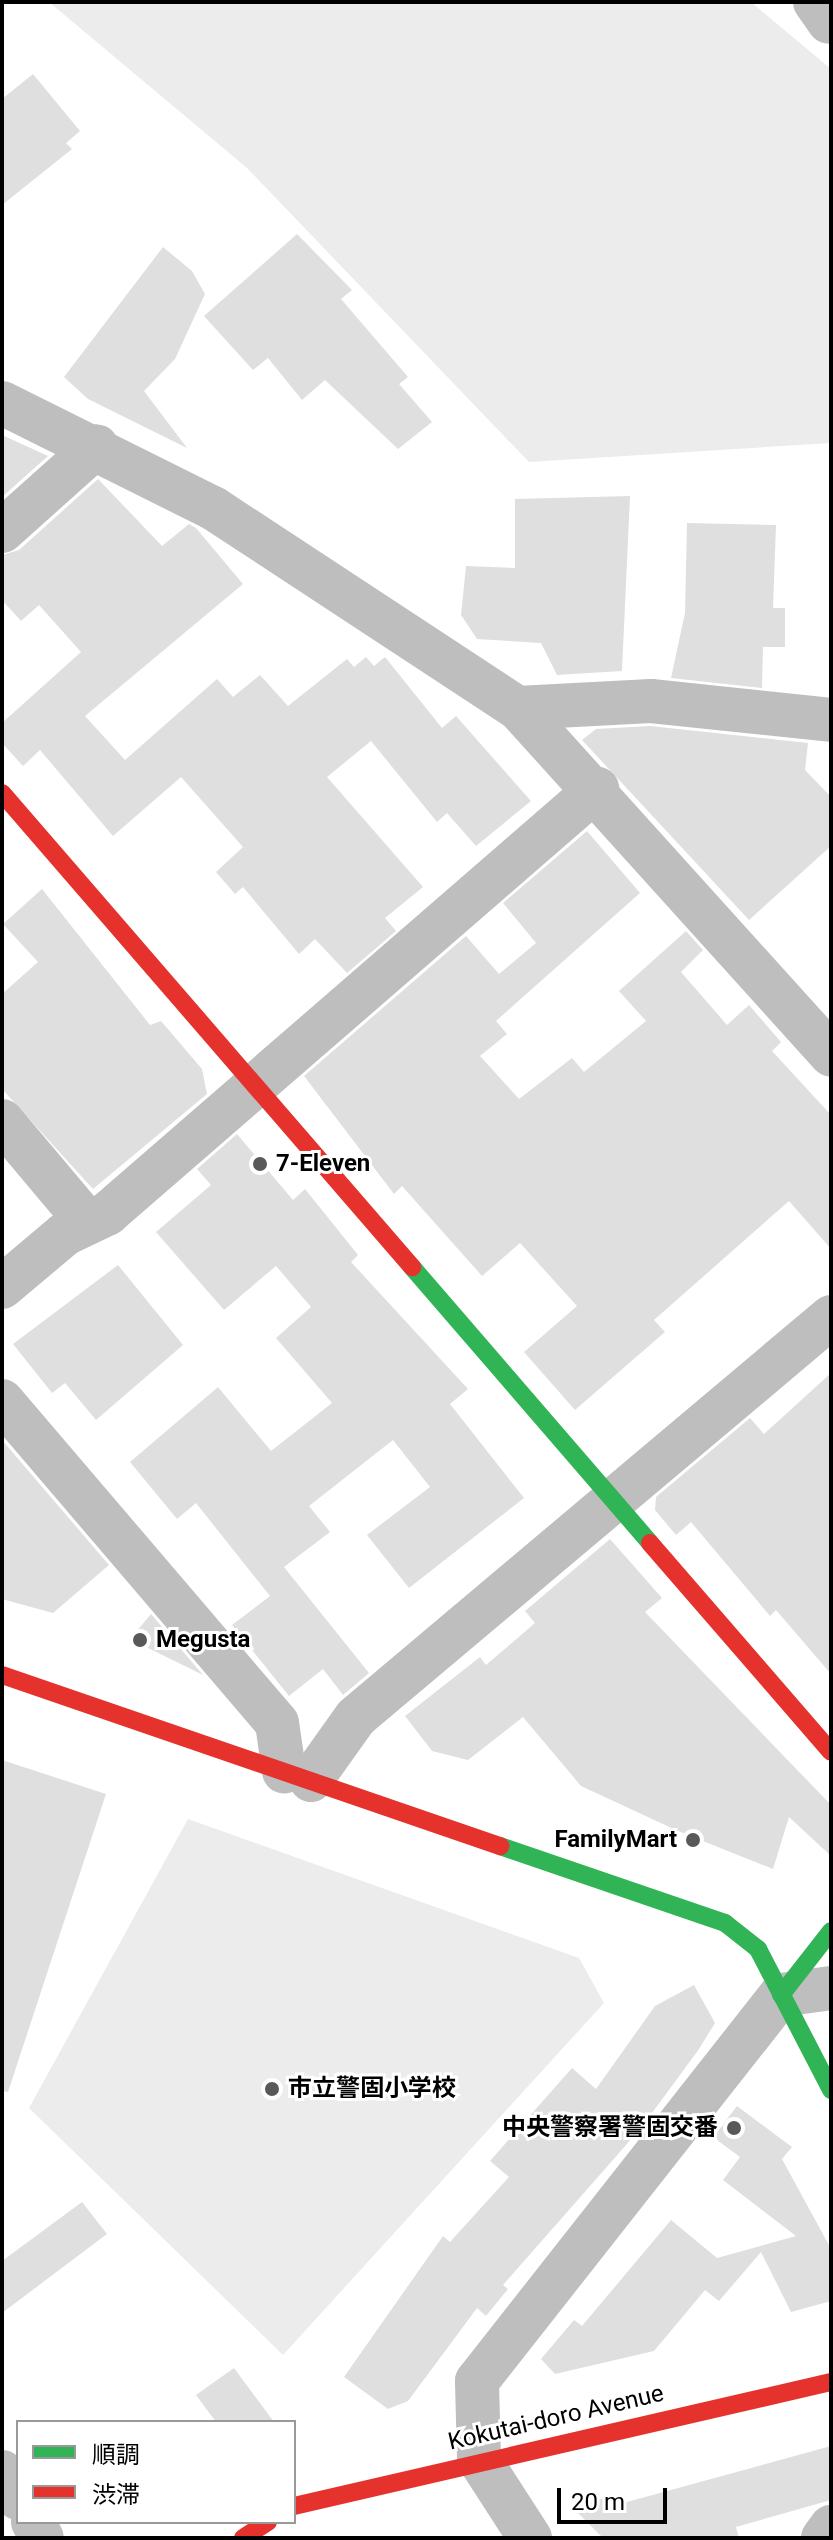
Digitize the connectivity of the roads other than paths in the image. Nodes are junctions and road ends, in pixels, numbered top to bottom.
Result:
1 (2, 403) edge
2 (97, 446) junction
3 (2, 531) edge
4 (518, 708) junction
5 (831, 720) edge
6 (597, 789) junction
7 (2, 793) edge
8 (831, 1054) edge
9 (258, 1085) junction
10 (2, 1121) edge
11 (88, 1223) junction
12 (2, 1287) edge
13 (831, 1317) edge
14 (2, 1401) edge
15 (614, 1500) junction
16 (2, 1675) edge
17 (831, 1752) edge
18 (298, 1775) junction
19 (831, 1931) edge
20 (831, 1988) edge
21 (781, 1995) junction
22 (831, 2090) edge
23 (831, 2382) edge
24 (479, 2459) junction
25 (2, 2472) edge
26 (16, 2495) edge
27 (296, 2505) edge
28 (265, 2524) edge
29 (831, 2527) edge
30 (243, 2538) edge
31 (530, 2538) edge
32 (823, 2538) edge

1 - 2 street
2 - 3 street
2 - 4 street
4 - 5 street
4 - 6 street
6 - 8 street
6 - 9 street
7 - 9 main road
9 - 11 street
9 - 15 main road
10 - 11 street
11 - 12 street
13 - 15 street
14 - 18 street
15 - 17 main road
15 - 18 street
16 - 18 main road
18 - 21 main road
19 - 21 main road
20 - 21 street
21 - 22 main road
21 - 24 street
23 - 24 main road, Kokutai-doro Avenue
24 - 27 main road, Kokutai-doro Avenue
24 - 31 street
25 - 26 street
28 - 30 main road
29 - 32 street

